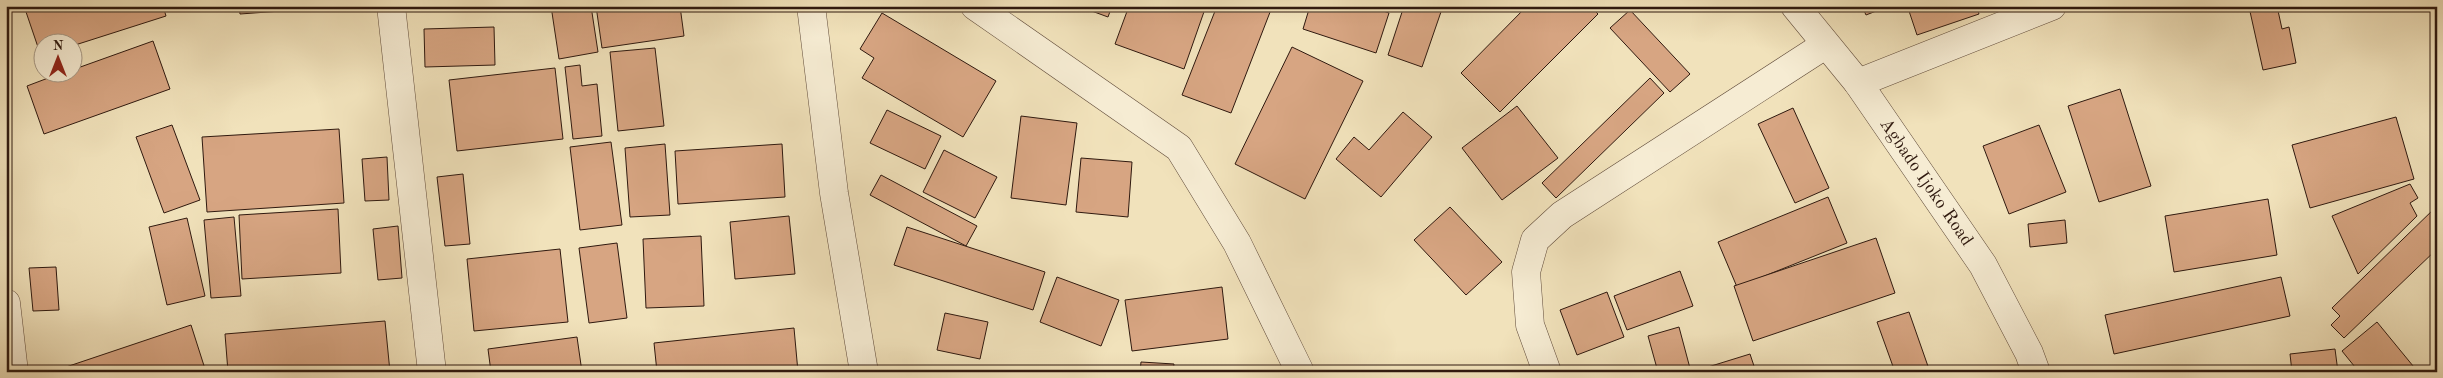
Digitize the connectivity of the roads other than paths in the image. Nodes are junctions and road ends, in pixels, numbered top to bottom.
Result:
1 (392, 6) edge
2 (811, 6) edge
3 (975, 6) edge
4 (1795, 6) edge
5 (2052, 6) edge
6 (1825, 45) junction
7 (1858, 83) junction
8 (6, 303) edge
9 (14, 372) edge
10 (432, 372) edge
11 (864, 372) edge
12 (1300, 372) edge
13 (1547, 372) edge
14 (2036, 372) edge

1 - 10 street
2 - 11 street
3 - 12 street
4 - 6 street, Agbado Ijoko Road
5 - 7 street
6 - 7 street, Agbado Ijoko Road
6 - 13 street
7 - 14 street, Agbado Ijoko Road
8 - 9 street

